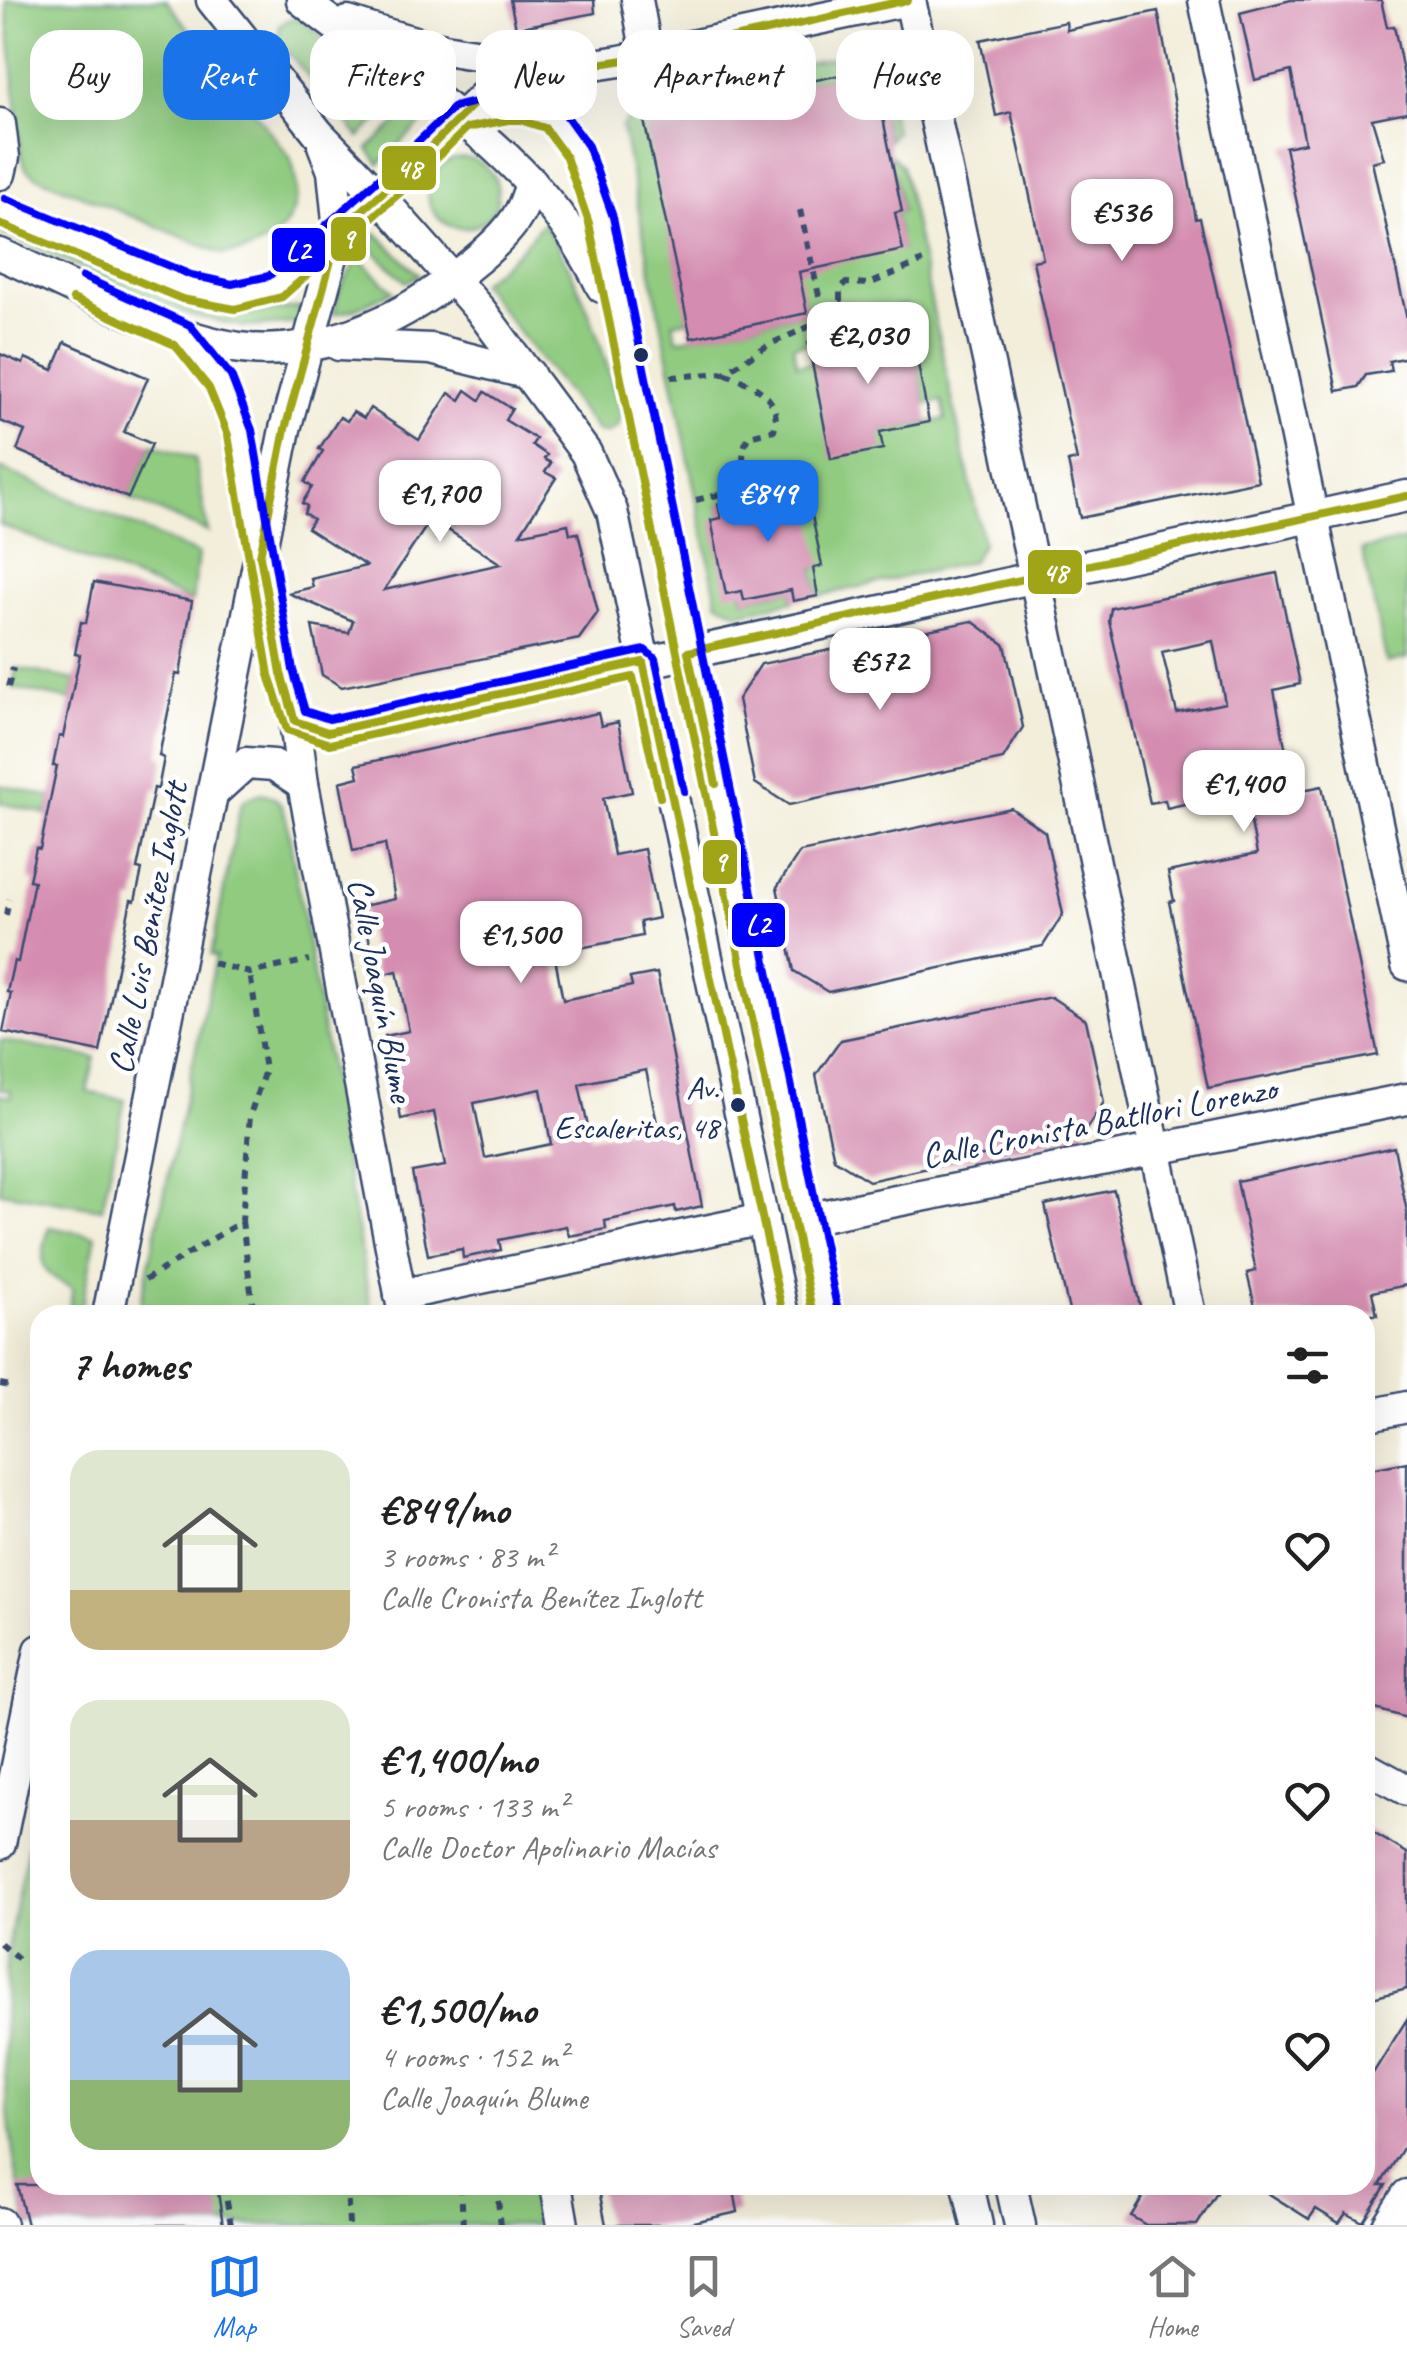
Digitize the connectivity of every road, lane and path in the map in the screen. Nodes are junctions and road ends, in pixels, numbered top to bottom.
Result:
1 (212, 0) edge
2 (637, 0) edge
3 (909, 0) edge
4 (1204, 0) edge
5 (309, 6) edge
6 (635, 30) edge
7 (767, 30) edge
8 (617, 58) edge
9 (617, 61) edge
10 (461, 117) junction
11 (0, 124) edge
12 (319, 134) junction
13 (0, 174) edge
14 (532, 182) junction
15 (379, 196) junction
16 (0, 210) edge
17 (800, 210) dead end
18 (339, 231) junction
19 (0, 254) edge
20 (923, 261) dead end
21 (454, 278) junction
22 (823, 314) junction
23 (620, 326) junction
24 (183, 335) junction
25 (306, 344) junction
26 (724, 373) junction
27 (528, 374) junction
28 (672, 376) dead end
29 (1407, 496) edge
30 (696, 500) dead end
31 (1312, 516) junction
32 (260, 556) junction
33 (1035, 577) junction
34 (688, 652) junction
35 (642, 662) junction
36 (12, 668) dead end
37 (8, 687) dead end
38 (295, 721) junction
39 (303, 784) junction
40 (214, 792) junction
41 (10, 900) dead end
42 (6, 915) dead end
43 (311, 959) dead end
44 (213, 963) dead end
45 (1407, 965) edge
46 (250, 972) junction
47 (1407, 1099) edge
48 (1155, 1150) junction
49 (806, 1218) junction
50 (763, 1219) junction
51 (242, 1221) junction
52 (145, 1280) dead end
53 (110, 1305) edge
54 (253, 1305) edge
55 (402, 1305) edge
56 (780, 1305) edge
57 (824, 1305) edge
58 (1188, 1305) edge
59 (0, 1384) edge
60 (11, 1386) dead end
61 (1407, 1408) edge
62 (1375, 1414) edge
63 (30, 1698) edge
64 (0, 1844) edge
65 (0, 1943) edge
66 (30, 1962) edge
67 (226, 2195) edge
68 (347, 2195) edge
69 (461, 2195) edge
70 (497, 2195) edge
71 (558, 2195) edge
72 (970, 2195) edge
73 (1013, 2195) edge
74 (1407, 2196) edge
75 (231, 2225) edge
76 (349, 2225) edge
77 (464, 2225) edge
78 (500, 2225) edge
79 (563, 2225) edge
80 (977, 2225) edge
81 (1020, 2225) edge
82 (1388, 2225) edge

1 - 12 street
2 - 6 street
3 - 7 street
3 - 33 street
4 - 31 street
5 - 8 street
5 - 10 street
9 - 10 street
10 - 14 street
10 - 15 street
10 - 23 street
11 - 13 street
12 - 15 street
12 - 18 street
14 - 21 street
14 - 23 street
15 - 18 street
15 - 21 street
16 - 18 street
17 - 22 path
18 - 25 street
19 - 24 street
20 - 22 path
21 - 25 street
21 - 27 street
22 - 26 path
23 - 34 street
24 - 25 street
24 - 32 street
25 - 27 street
25 - 32 street
26 - 28 path
26 - 30 path
27 - 35 street
29 - 31 street
31 - 33 street
31 - 45 street
32 - 38 street
32 - 40 street, Calle Luis Benítez Inglott
33 - 34 street
33 - 48 street
34 - 35 street
34 - 49 street
35 - 38 street
35 - 50 street
36 - 37 path
38 - 39 street, Calle Joaquín Blume
39 - 40 street
39 - 55 street, Calle Joaquín Blume
40 - 53 street, Calle Luis Benítez Inglott
41 - 42 path
43 - 46 path
44 - 46 path
46 - 51 path
47 - 48 street, Calle Cronista Batllori Lorenzo
48 - 49 street, Calle Cronista Batllori Lorenzo
48 - 58 street
49 - 57 street
50 - 55 street
50 - 56 street
51 - 52 path
51 - 54 path
59 - 60 path
61 - 62 street
63 - 64 street
65 - 66 path
67 - 75 path
68 - 76 path
69 - 77 path
70 - 78 path
71 - 79 street
72 - 80 street
73 - 81 street
74 - 82 street

